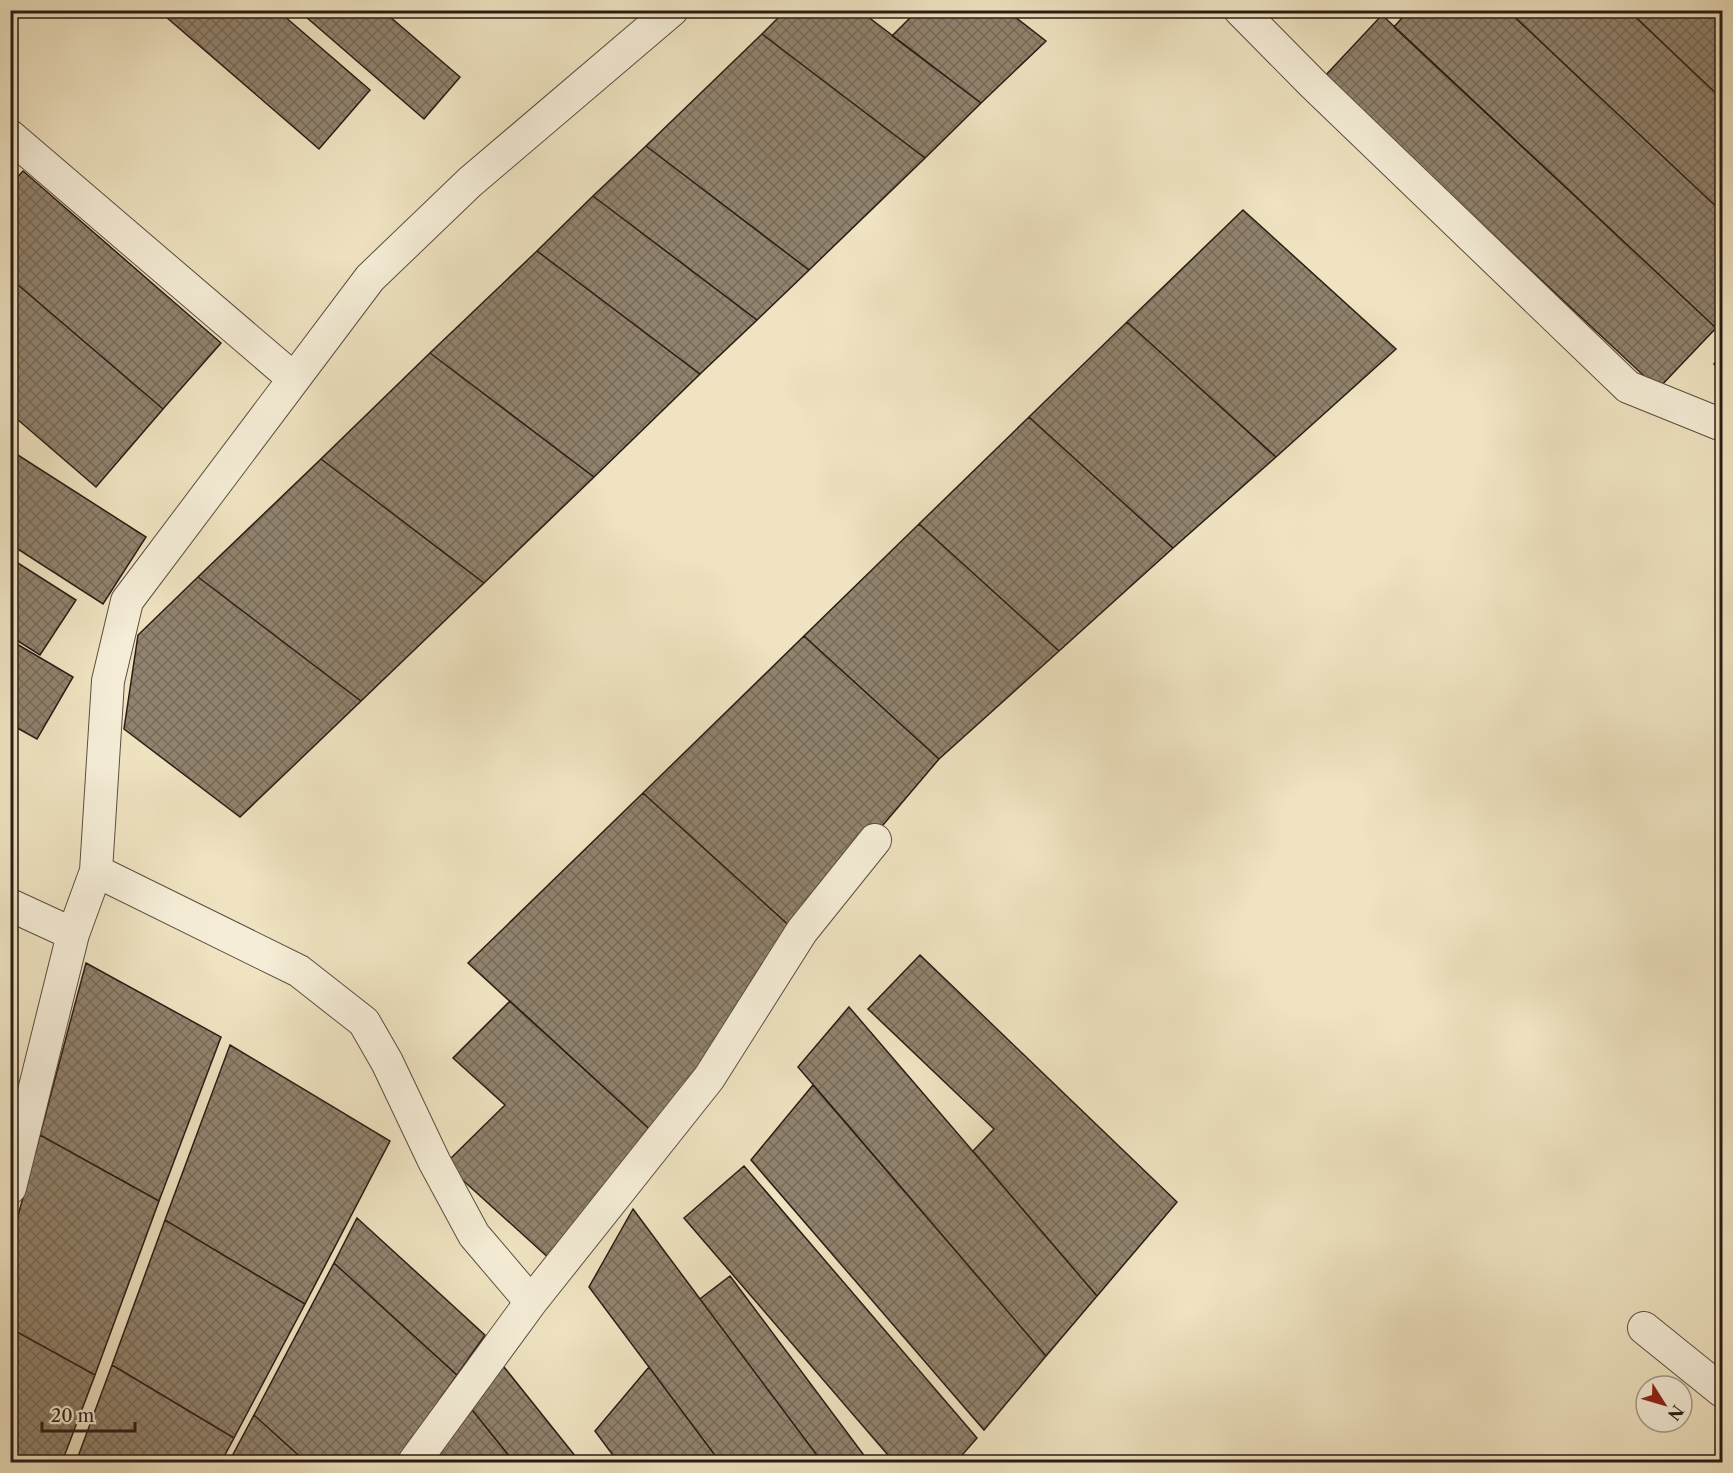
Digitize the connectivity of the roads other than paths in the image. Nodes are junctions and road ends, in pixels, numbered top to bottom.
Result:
1 (672, 10) edge
2 (1240, 10) edge
3 (10, 136) edge
4 (294, 379) junction
5 (1722, 425) edge
6 (875, 840) dead end
7 (96, 871) junction
8 (10, 905) edge
9 (73, 934) junction
10 (10, 1188) edge
11 (531, 1302) junction
12 (1644, 1328) dead end
13 (1722, 1390) edge
14 (414, 1462) edge

1 - 4 street
2 - 5 street
3 - 4 street
4 - 7 street
6 - 11 street
7 - 9 street
7 - 11 street
8 - 9 street
9 - 10 street
11 - 14 street
12 - 13 street

